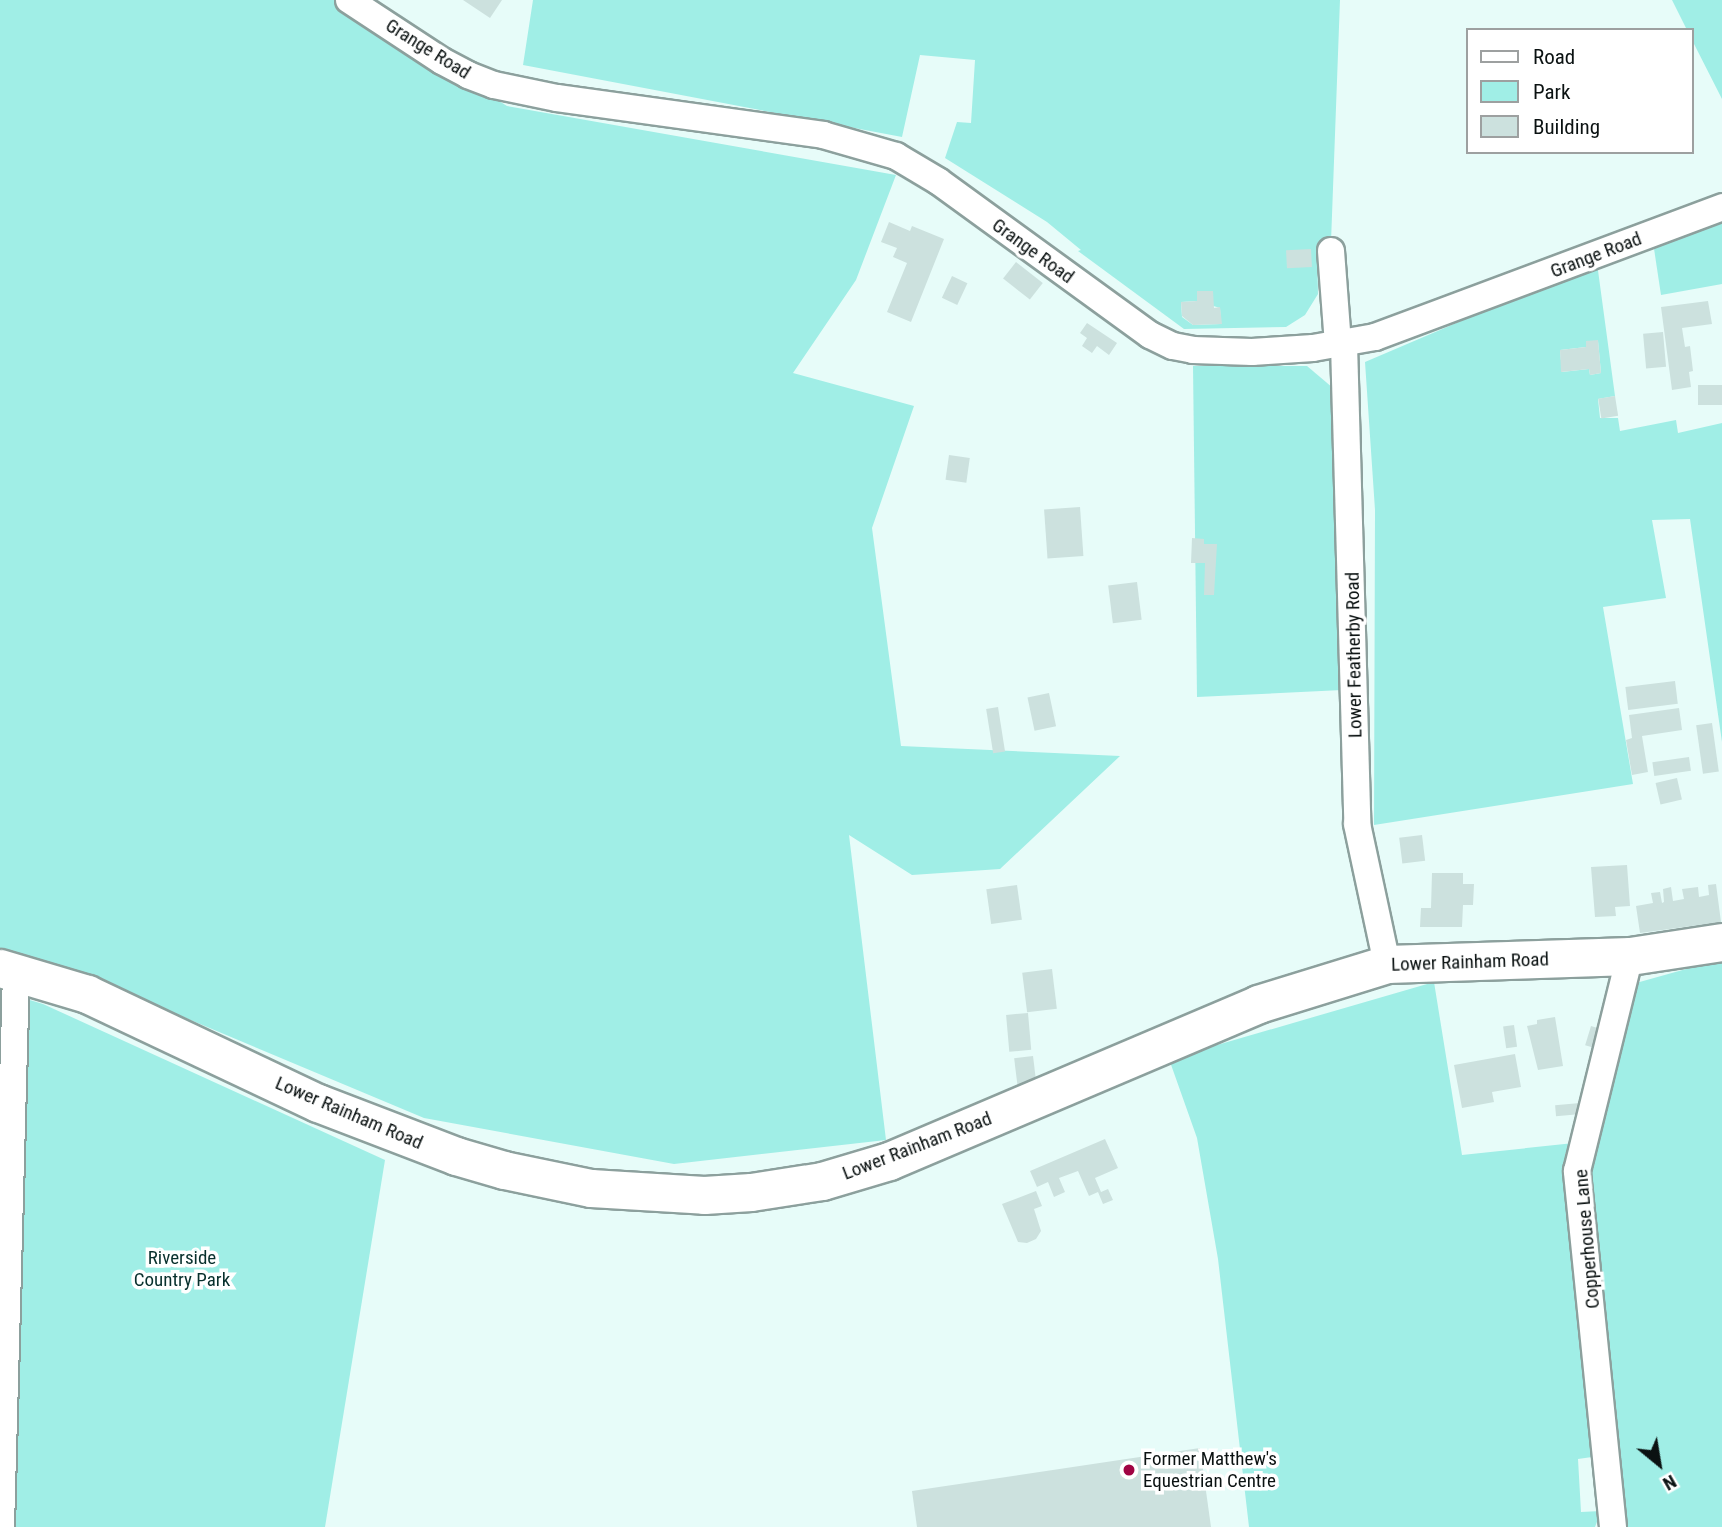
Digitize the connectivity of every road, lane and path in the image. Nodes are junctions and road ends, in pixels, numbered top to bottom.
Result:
1 (349, 0) edge
2 (1722, 207) edge
3 (1331, 251) dead end
4 (1341, 344) junction
5 (1722, 942) edge
6 (1630, 956) junction
7 (1387, 964) junction
8 (8, 970) edge
9 (1, 1527) edge
10 (1613, 1527) edge

1 - 4 street, Grange Road
2 - 4 street, Grange Road
3 - 4 street, Lower Featherby Road
4 - 7 street, Lower Featherby Road
5 - 6 main road, Lower Rainham Road
6 - 7 main road, Lower Rainham Road
6 - 10 street, Copperhouse Lane
7 - 8 main road, Lower Rainham Road
8 - 9 street

